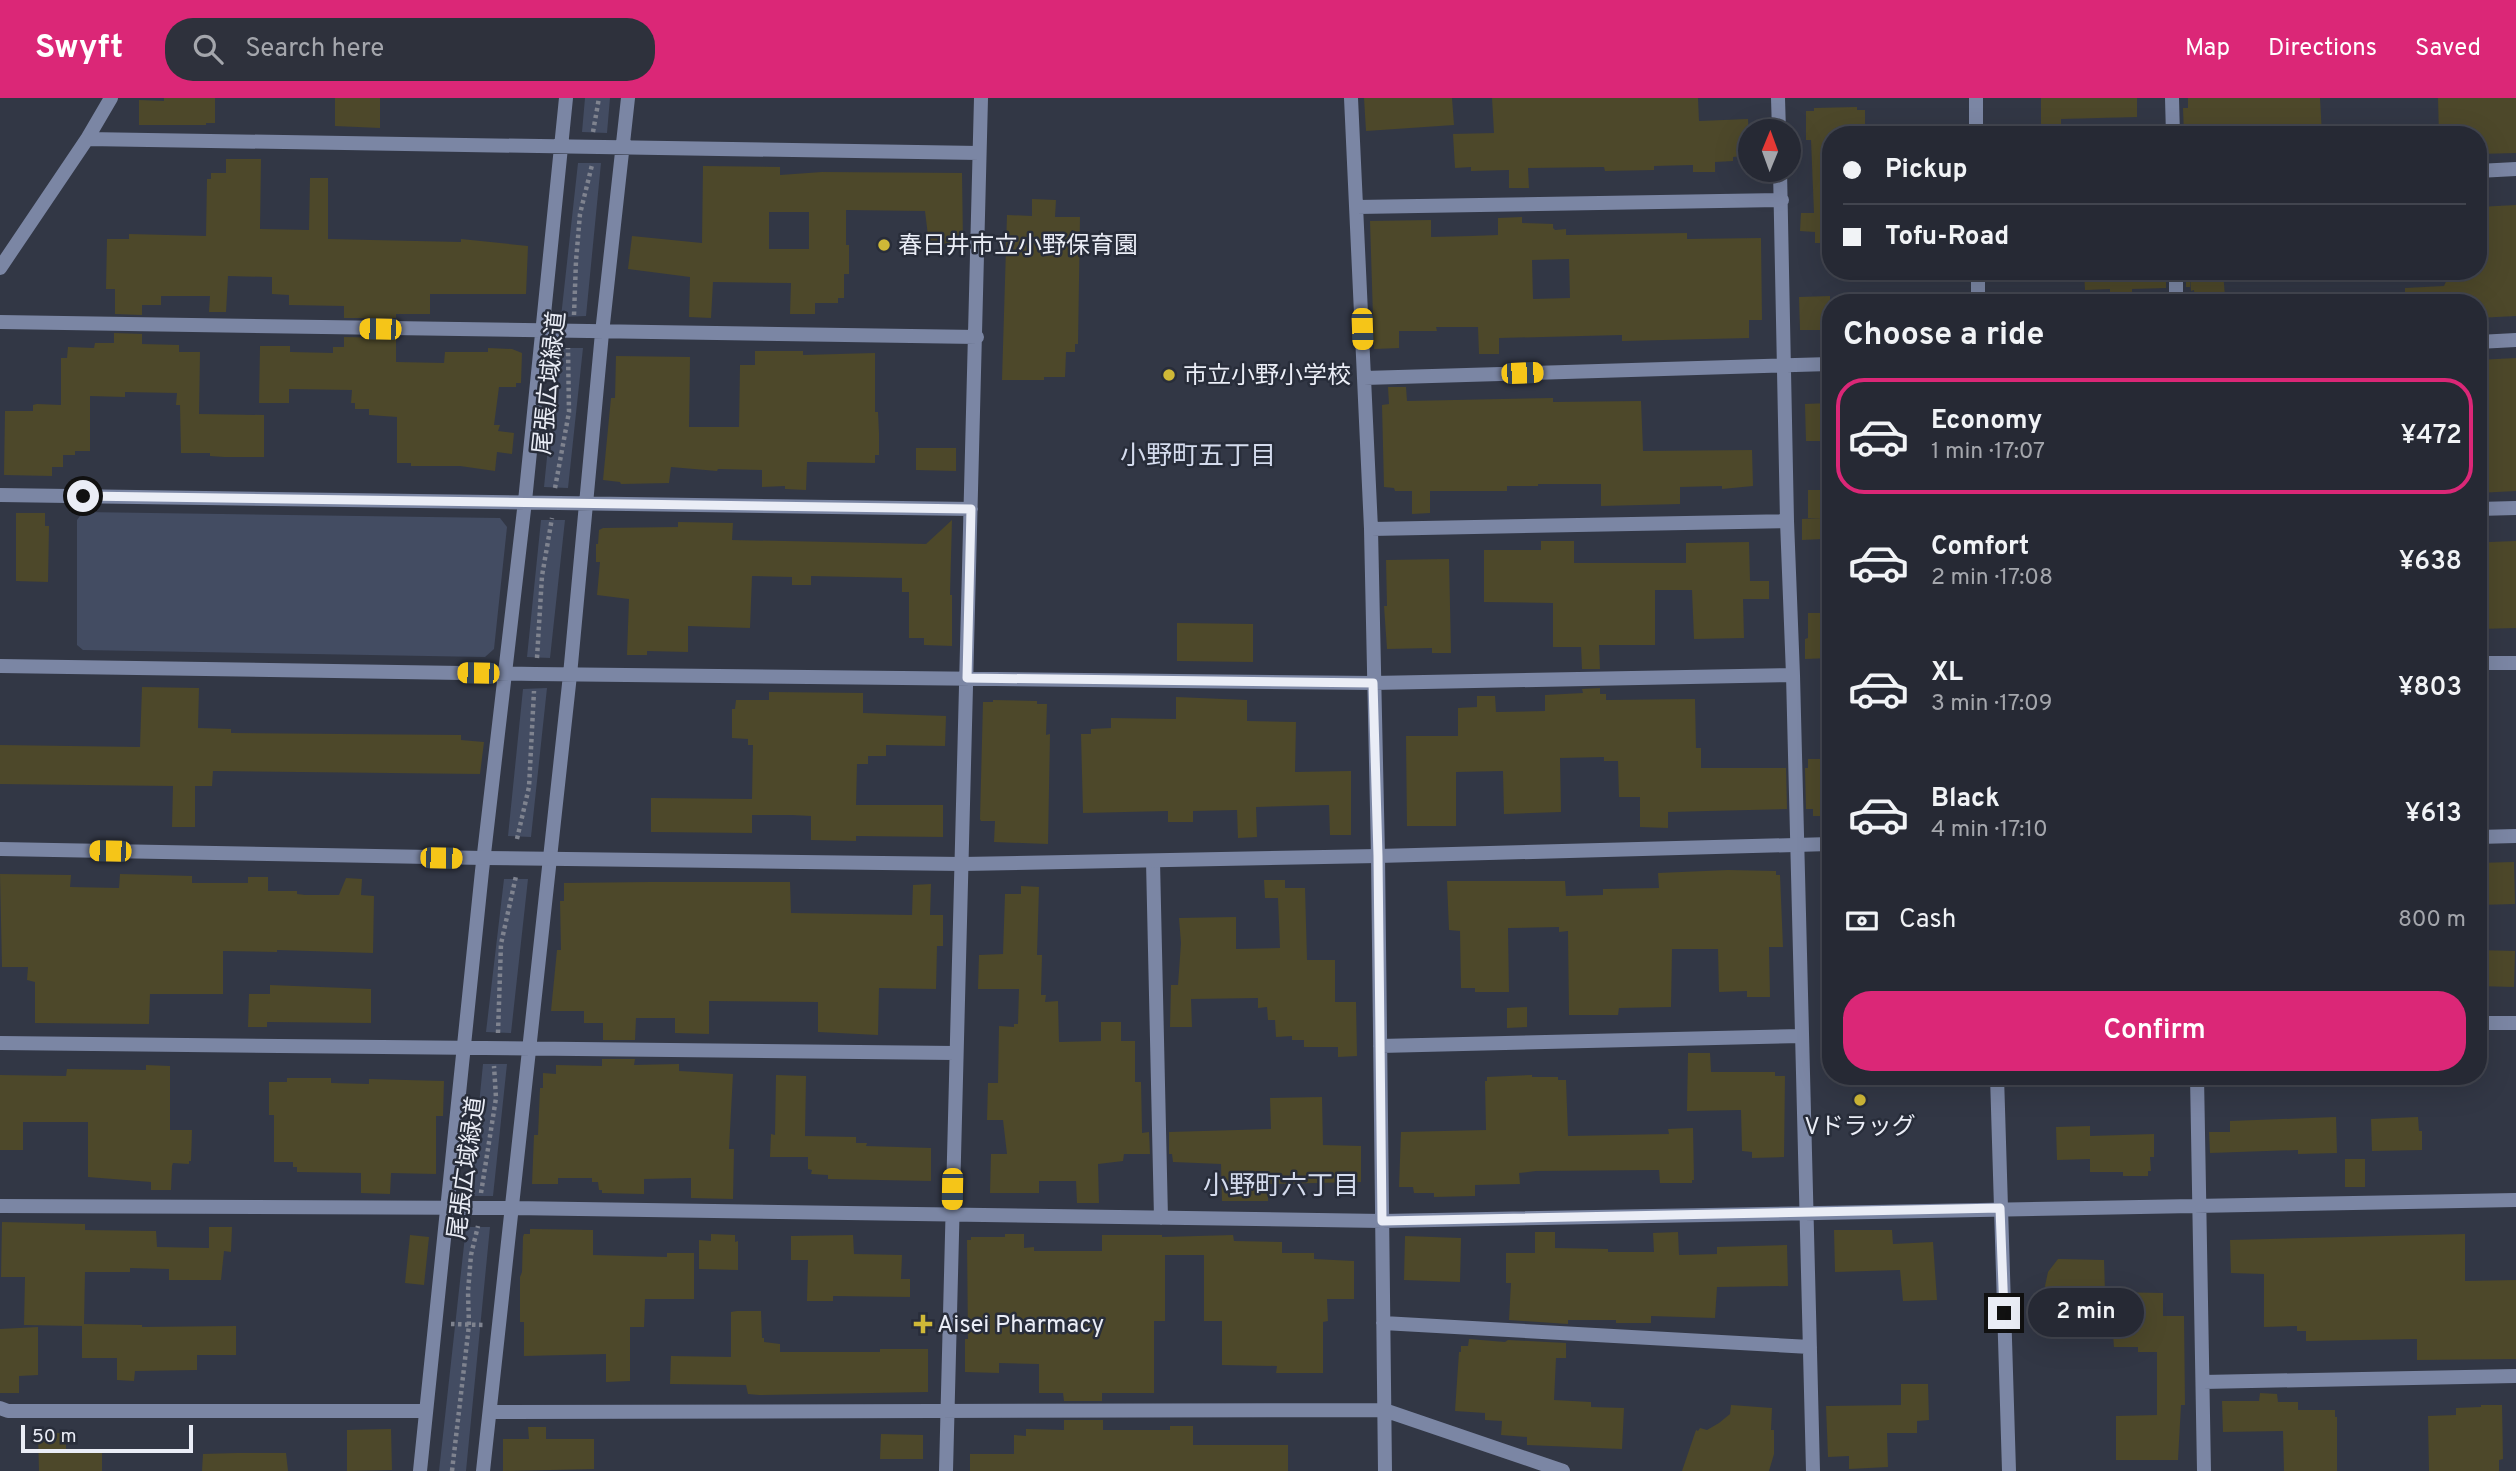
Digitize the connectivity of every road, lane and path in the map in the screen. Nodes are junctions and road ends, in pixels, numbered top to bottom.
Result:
1 (111, 98) edge
2 (566, 98) edge
3 (598, 98) edge
4 (628, 98) edge
5 (981, 98) edge
6 (1352, 98) edge
7 (1778, 98) edge
8 (1976, 98) edge
9 (2172, 98) edge
10 (1779, 119) edge
11 (1976, 126) edge
12 (2173, 126) edge
13 (87, 139) junction
14 (561, 146) junction
15 (592, 147) junction
16 (623, 148) junction
17 (979, 153) junction
18 (2516, 169) edge
19 (2487, 171) edge
20 (1781, 182) edge
21 (1782, 200) junction
22 (1357, 207) junction
23 (0, 268) edge
24 (0, 322) edge
25 (543, 332) junction
26 (571, 332) junction
27 (602, 333) junction
28 (977, 337) junction
29 (2516, 340) edge
30 (2487, 342) edge
31 (1822, 364) edge
32 (1786, 365) junction
33 (1364, 378) junction
34 (0, 495) edge
35 (524, 501) junction
36 (554, 503) junction
37 (586, 505) junction
38 (2516, 508) edge
39 (971, 509) junction
40 (2487, 509) edge
41 (1787, 521) junction
42 (1371, 529) junction
43 (2487, 663) edge
44 (2516, 663) edge
45 (0, 666) edge
46 (504, 674) junction
47 (535, 674) junction
48 (570, 674) junction
49 (1793, 675) junction
50 (967, 678) junction
51 (1373, 683) junction
52 (2516, 836) edge
53 (2487, 837) edge
54 (517, 839) dead end
55 (1822, 844) edge
56 (1797, 845) junction
57 (0, 849) edge
58 (1378, 856) junction
59 (484, 858) junction
60 (550, 858) junction
61 (1153, 861) junction
62 (962, 864) junction
63 (516, 872) dead end
64 (2487, 1023) edge
65 (2516, 1023) edge
66 (1802, 1036) junction
67 (0, 1043) edge
68 (1380, 1046) junction
69 (466, 1047) junction
70 (494, 1047) junction
71 (530, 1048) junction
72 (955, 1053) junction
73 (1997, 1085) edge
74 (2197, 1085) edge
75 (2516, 1200) edge
76 (2198, 1204) junction
77 (0, 1206) edge
78 (448, 1208) junction
79 (480, 1208) junction
80 (2000, 1208) junction
81 (512, 1209) junction
82 (1807, 1213) junction
83 (951, 1216) junction
84 (1161, 1217) junction
85 (1382, 1221) junction
86 (1383, 1323) junction
87 (436, 1324) junction
88 (469, 1325) junction
89 (499, 1326) junction
90 (1810, 1348) junction
91 (2516, 1376) edge
92 (2203, 1382) junction
93 (0, 1408) edge
94 (1384, 1410) junction
95 (426, 1411) junction
96 (947, 1411) junction
97 (489, 1412) junction
98 (420, 1471) edge
99 (452, 1471) edge
100 (483, 1471) edge
101 (946, 1471) edge
102 (1385, 1471) edge
103 (1563, 1471) edge
104 (1812, 1471) edge
105 (2010, 1471) edge
106 (2204, 1471) edge

1 - 13 street
2 - 14 street
3 - 15 path, 尾張広域緑道
4 - 16 street
5 - 17 street
6 - 22 street
7 - 10 street
8 - 11 street
9 - 12 street
13 - 14 street
13 - 23 street
14 - 15 street
14 - 25 street
15 - 16 street
15 - 26 path, 尾張広域緑道
16 - 17 street
16 - 27 street
17 - 28 street
18 - 19 street
20 - 21 street
21 - 22 street
21 - 32 street
22 - 33 street
24 - 25 street
25 - 26 street
25 - 35 street
26 - 27 street
26 - 36 path, 尾張広域緑道
27 - 28 street
27 - 37 street
28 - 39 street
29 - 30 street
31 - 32 street
32 - 33 street
32 - 41 street
33 - 42 street
34 - 35 street
35 - 36 street
35 - 46 street
36 - 37 street
36 - 47 path, 尾張広域緑道
37 - 39 street
37 - 48 street
38 - 40 street
39 - 50 street
41 - 42 street
41 - 49 street
42 - 51 street
43 - 44 street
45 - 46 street
46 - 47 street
46 - 59 street
47 - 48 street
47 - 54 path, 尾張広域緑道
48 - 50 street
48 - 60 street
49 - 51 street
49 - 56 street
50 - 51 street
50 - 62 street
51 - 58 street
52 - 53 street
55 - 56 street
56 - 58 street
56 - 66 street
57 - 59 street
58 - 61 street
58 - 68 street
59 - 60 street
59 - 69 street
60 - 62 street
60 - 71 street
61 - 62 street
61 - 84 street
62 - 72 street
63 - 70 path, 尾張広域緑道
64 - 65 street
66 - 68 street
66 - 82 street
67 - 69 street
68 - 85 street
69 - 70 street
69 - 78 street
70 - 71 street
70 - 79 path, 尾張広域緑道
71 - 72 street
71 - 81 street
72 - 83 street
73 - 80 street
74 - 76 street
75 - 76 street
76 - 80 street
76 - 92 street
77 - 78 street
78 - 79 street
78 - 87 street
79 - 81 street
79 - 88 path, 尾張広域緑道
80 - 82 street
80 - 105 street
81 - 83 street
81 - 89 street
82 - 85 street
82 - 90 street
83 - 84 street
83 - 96 street
84 - 85 street
85 - 86 street
86 - 90 street
86 - 94 street
87 - 88 path
87 - 95 street
88 - 89 path
88 - 99 path, 尾張広域緑道
89 - 97 street
90 - 104 street
91 - 92 street
92 - 106 street
93 - 95 street
94 - 96 street
94 - 102 street
94 - 103 street
95 - 98 street
96 - 97 street
96 - 101 street
97 - 100 street

